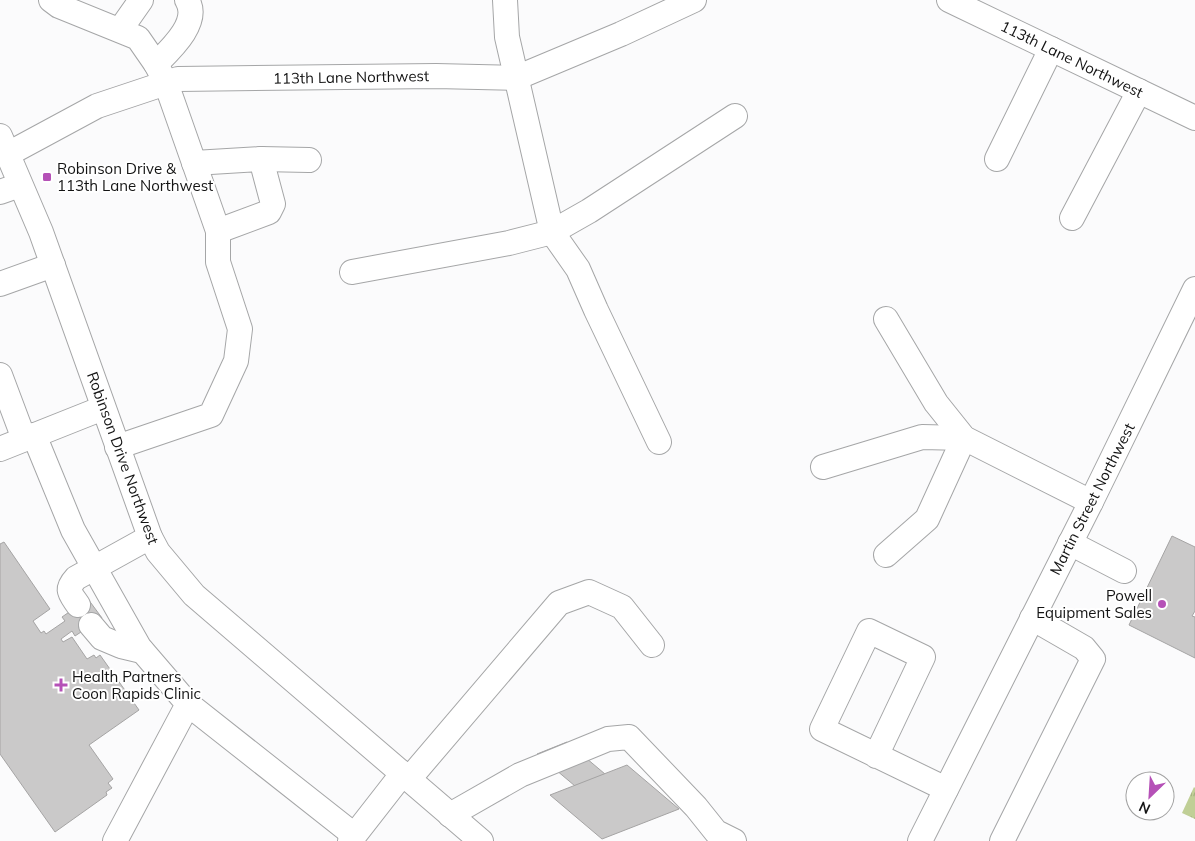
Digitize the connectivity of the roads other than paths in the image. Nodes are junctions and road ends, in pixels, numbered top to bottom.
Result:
1 (51, 0) edge
2 (141, 0) edge
3 (187, 0) edge
4 (505, 0) edge
5 (694, 0) edge
6 (949, 0) edge
7 (120, 30) junction
8 (1051, 49) junction
9 (161, 74) junction
10 (516, 78) junction
11 (1138, 91) junction
12 (735, 116) dead end
13 (1195, 118) edge
14 (4, 145) edge
15 (997, 159) dead end
16 (261, 160) junction
17 (309, 160) dead end
18 (194, 163) junction
19 (10, 189) edge
20 (1072, 218) dead end
21 (218, 231) junction
22 (552, 232) junction
23 (53, 265) junction
24 (352, 272) dead end
25 (0, 284) edge
26 (1195, 289) edge
27 (886, 319) dead end
28 (1188, 322) edge
29 (0, 375) edge
30 (103, 408) junction
31 (29, 437) junction
32 (964, 438) junction
33 (659, 442) dead end
34 (118, 447) junction
35 (0, 449) edge
36 (823, 467) dead end
37 (1091, 502) junction
38 (150, 537) junction
39 (1070, 543) junction
40 (886, 555) dead end
41 (94, 567) junction
42 (1124, 571) dead end
43 (78, 606) dead end
44 (1032, 618) junction
45 (91, 625) dead end
46 (652, 645) dead end
47 (142, 651) junction
48 (188, 704) junction
49 (876, 756) junction
50 (406, 776) junction
51 (946, 790) junction
52 (450, 816) junction
53 (352, 838) edge
54 (115, 841) edge
55 (481, 841) edge
56 (490, 841) edge
57 (734, 841) edge
58 (920, 841) edge
59 (1002, 841) edge

1 - 7 street
2 - 7 street
3 - 9 street
4 - 10 street
5 - 10 street, 113th Lane Northwest
6 - 8 street, 113th Lane Northwest
7 - 9 street
8 - 11 street, 113th Lane Northwest
8 - 15 street
9 - 10 street, 113th Lane Northwest
9 - 14 street, 113th Lane Northwest
9 - 18 street
10 - 22 street
11 - 13 street, 113th Lane Northwest
11 - 20 street
12 - 22 street
14 - 19 street, Robinson Drive Northwest
16 - 17 street
16 - 18 street
16 - 21 street
18 - 21 street
19 - 23 street, Robinson Drive Northwest
21 - 34 street
22 - 24 street
22 - 33 street
23 - 25 street
23 - 30 street, Robinson Drive Northwest
26 - 28 street, Martin Street Northwest
27 - 32 street
28 - 37 street, Martin Street Northwest
29 - 31 street
30 - 31 street
30 - 34 street, Robinson Drive Northwest
31 - 35 street
31 - 41 street
32 - 36 street
32 - 37 street
32 - 40 street
34 - 38 street, Robinson Drive Northwest
37 - 39 street, Martin Street Northwest
38 - 41 street
38 - 50 street, Robinson Drive Northwest
39 - 42 street
39 - 44 street, Martin Street Northwest
41 - 43 street
41 - 47 street
44 - 51 street, Martin Street Northwest
44 - 59 street
45 - 47 street
46 - 50 street
47 - 48 street
48 - 53 street
48 - 54 street
49 - 49 street
49 - 51 street
50 - 52 street, Robinson Drive Northwest
50 - 53 street
51 - 58 street, Martin Street Northwest
52 - 55 street, Robinson Drive Northwest
52 - 56 street, Robinson Drive Northwest
52 - 57 street

